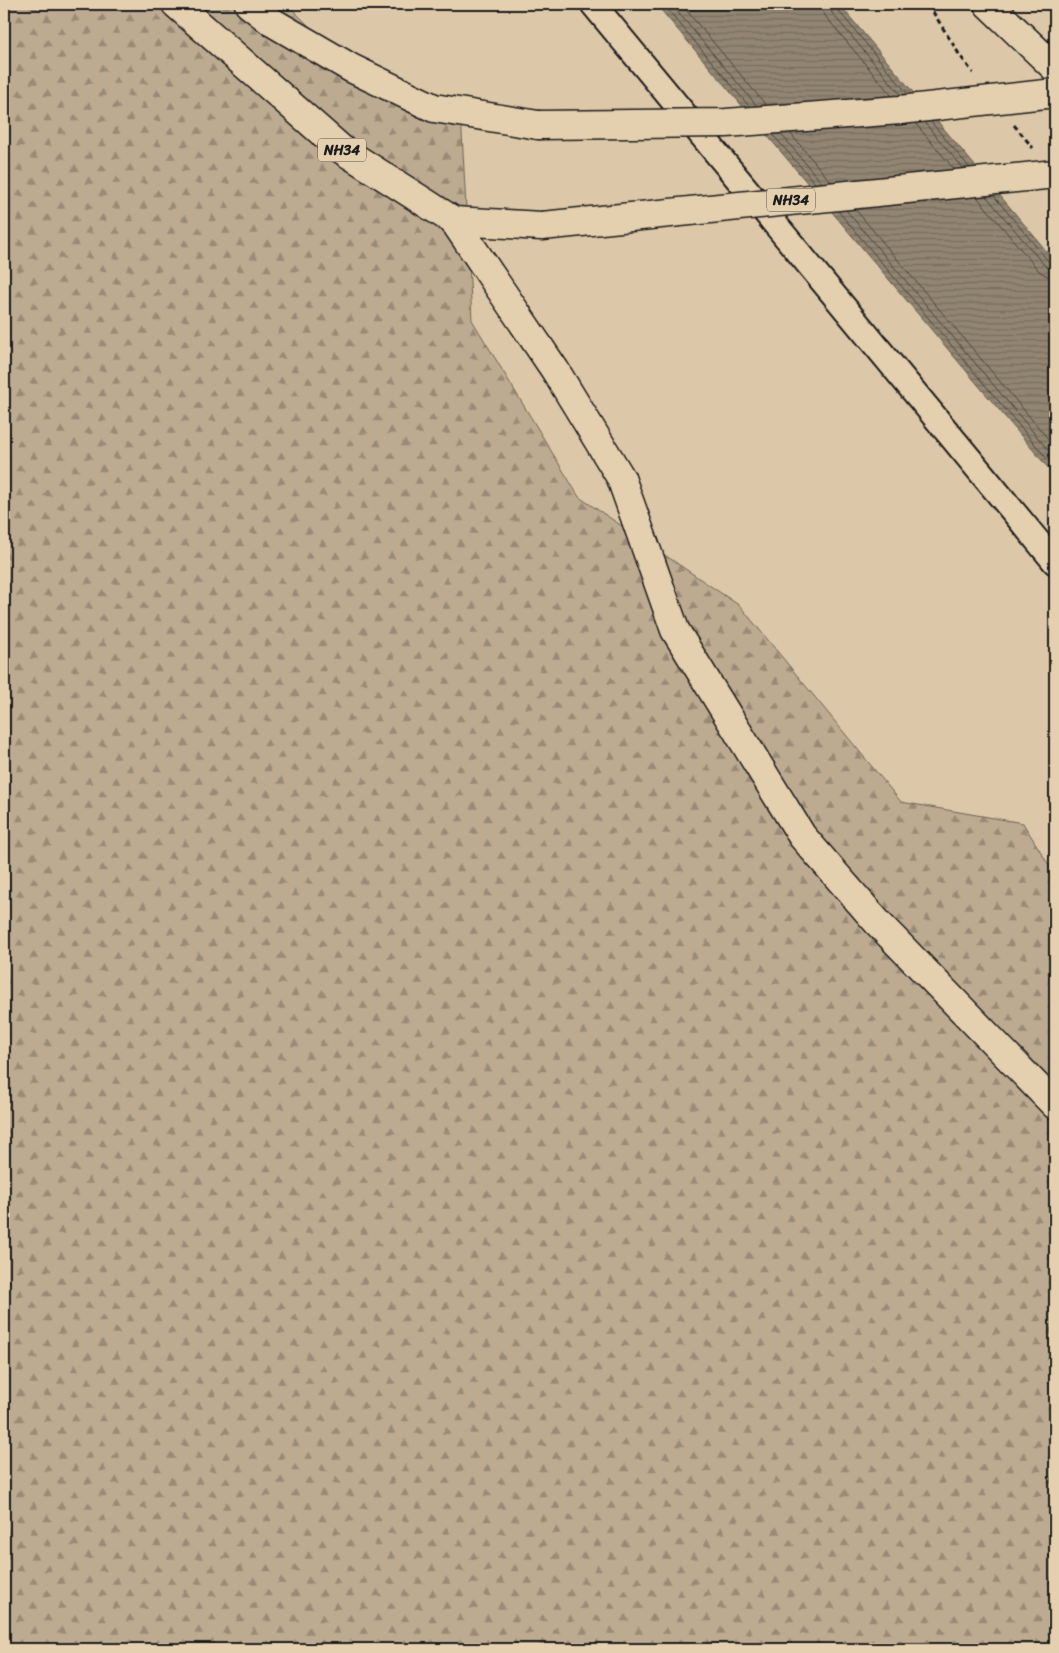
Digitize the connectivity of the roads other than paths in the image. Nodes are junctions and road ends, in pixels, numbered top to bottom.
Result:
1 (176, 4) edge
2 (249, 4) edge
3 (593, 4) edge
4 (988, 4) edge
5 (1055, 68) edge
6 (1055, 93) edge
7 (1055, 174) edge
8 (454, 221) junction
9 (1055, 562) edge
10 (1055, 1105) edge

1 - 8 main road, NH34
2 - 6 main road, bridge
3 - 9 street
4 - 5 main road
7 - 8 main road, NH34, bridge
8 - 10 main road

